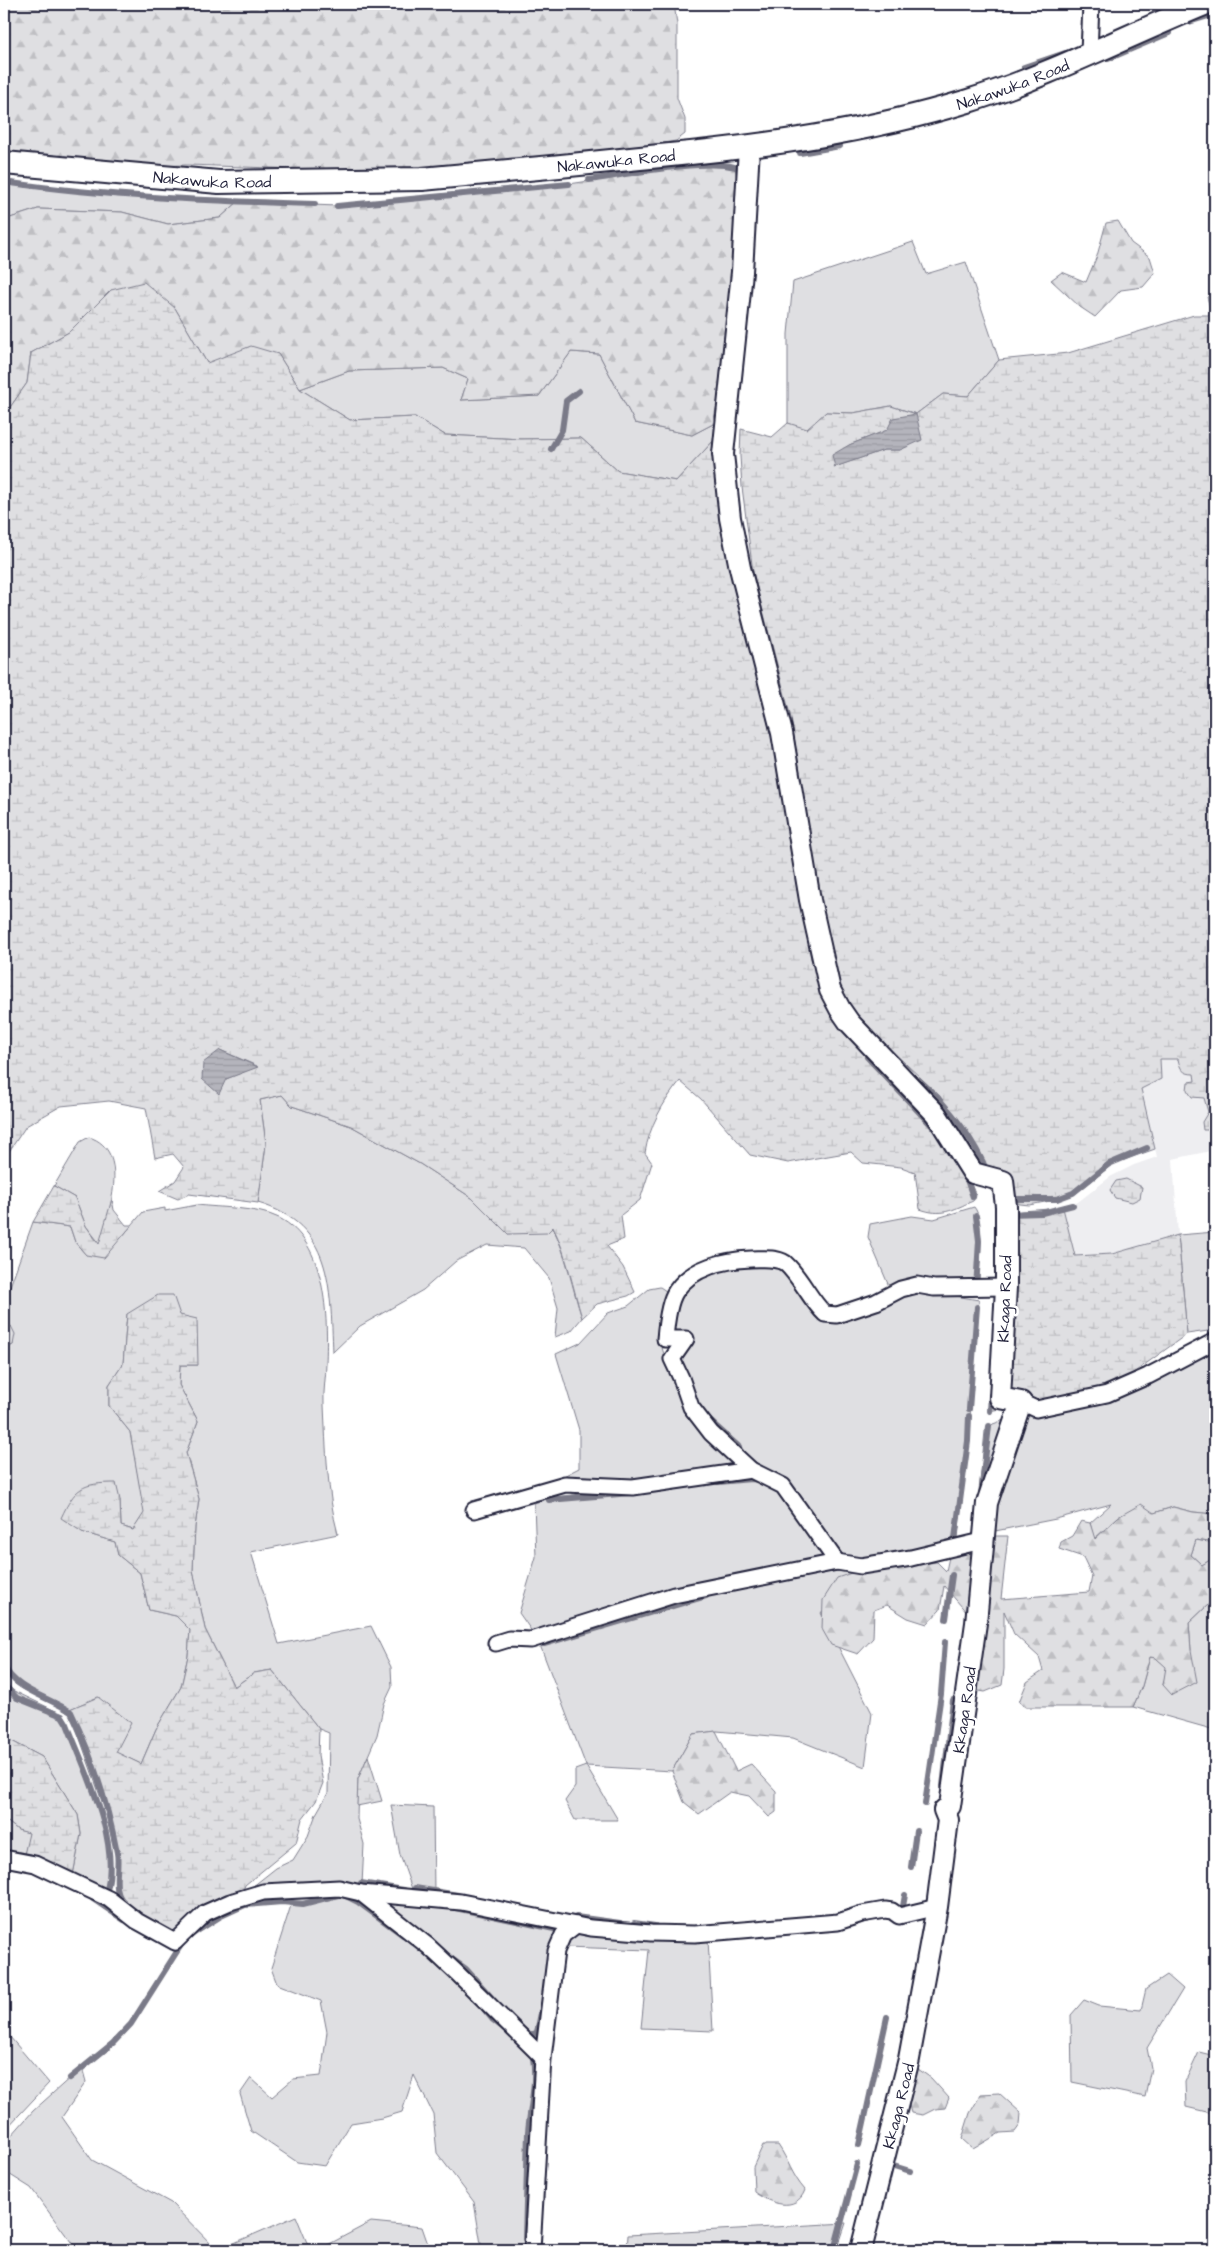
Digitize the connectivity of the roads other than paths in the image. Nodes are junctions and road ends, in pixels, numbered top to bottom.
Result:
1 (1091, 4) edge
2 (1204, 4) edge
3 (1089, 53) junction
4 (749, 147) junction
5 (4, 163) edge
6 (1006, 1287) junction
7 (1215, 1341) edge
8 (1021, 1402) junction
9 (751, 1470) junction
10 (474, 1510) dead end
11 (982, 1542) junction
12 (838, 1562) junction
13 (496, 1643) dead end
14 (4, 1858) edge
15 (361, 1893) junction
16 (938, 1907) junction
17 (576, 1926) junction
18 (543, 2058) junction
19 (532, 2250) edge
20 (861, 2250) edge

1 - 3 street
2 - 3 main road, Nakawuka Road
3 - 4 main road, Nakawuka Road
4 - 5 main road, Nakawuka Road
4 - 6 street, Kkaga Road
6 - 8 street, Kkaga Road
6 - 9 street
7 - 8 street
8 - 11 street, Kkaga Road
9 - 10 street
9 - 12 street
11 - 12 street
11 - 16 street, Kkaga Road
12 - 13 street
14 - 15 street
15 - 17 street
15 - 18 street
16 - 17 street
16 - 20 street, Kkaga Road
17 - 18 street
18 - 19 street

